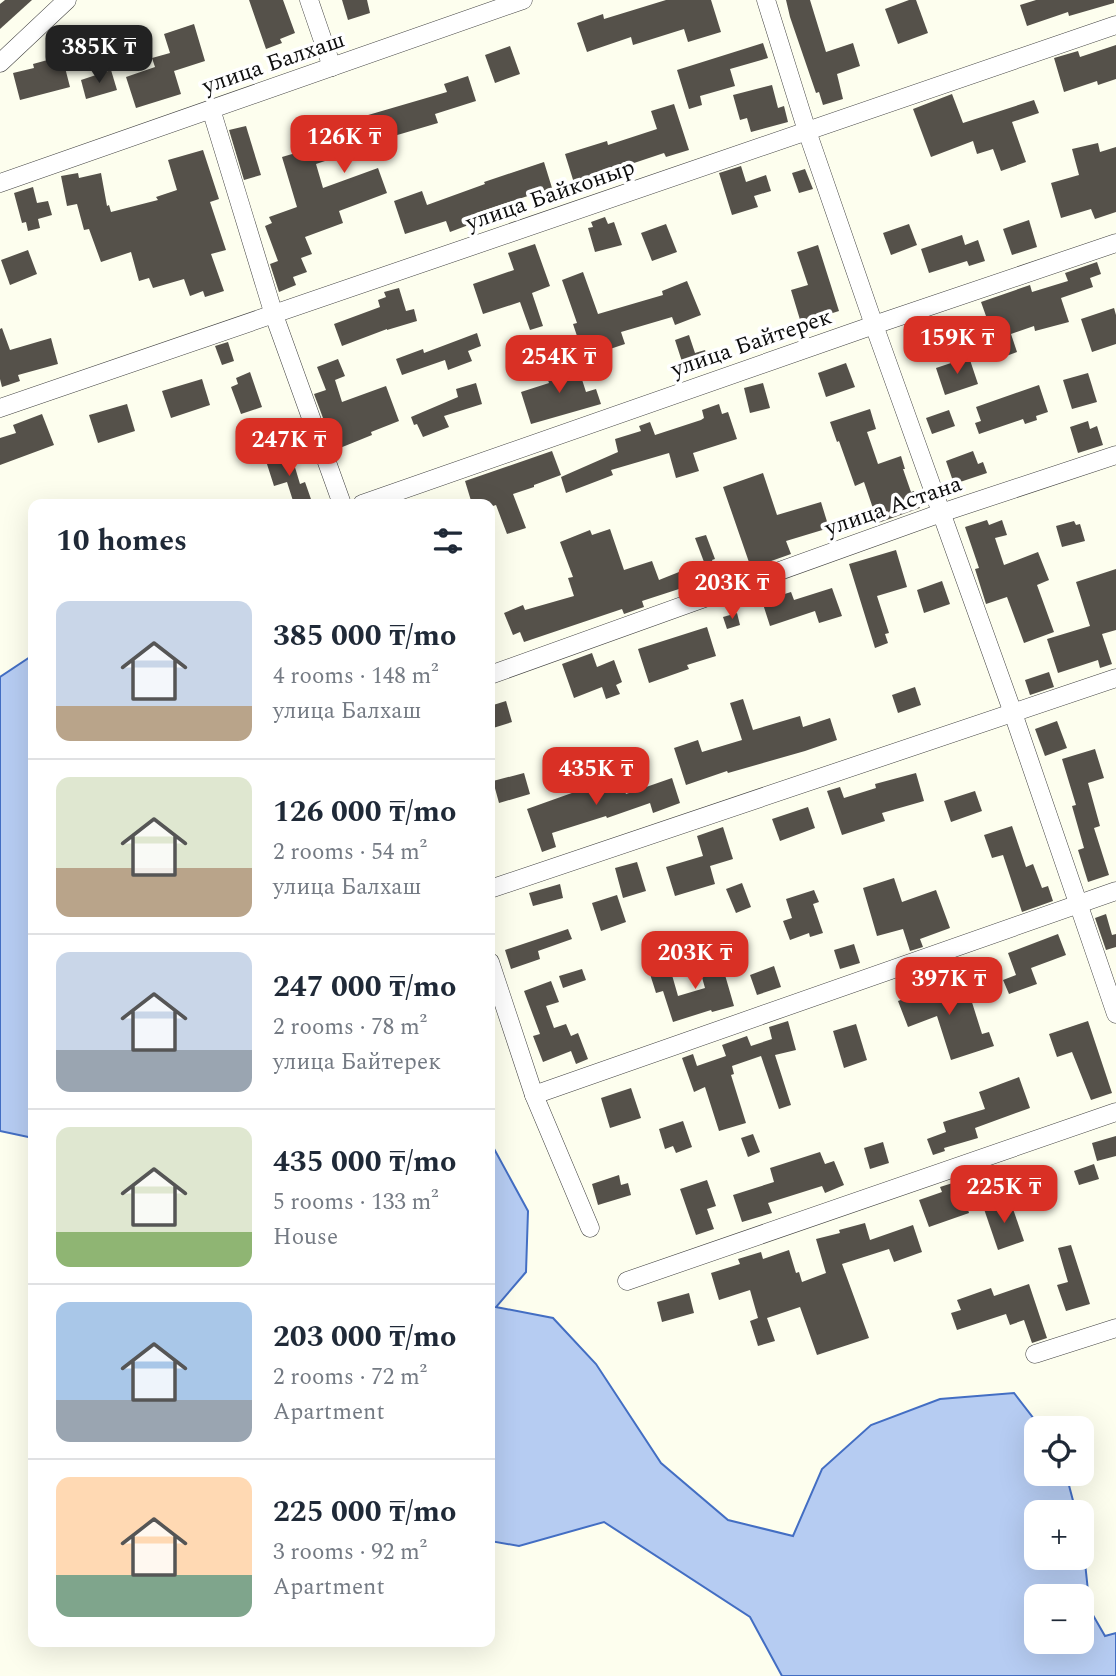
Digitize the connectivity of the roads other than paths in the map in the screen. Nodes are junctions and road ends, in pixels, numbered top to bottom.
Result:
1 (309, 0) edge
2 (521, 0) edge
3 (766, 0) edge
4 (59, 3) edge
5 (1116, 25) edge
6 (0, 63) edge
7 (332, 67) junction
8 (211, 109) junction
9 (807, 131) junction
10 (0, 183) edge
11 (1116, 243) edge
12 (274, 315) junction
13 (873, 325) junction
14 (0, 408) edge
15 (1116, 455) edge
16 (340, 499) edge
17 (376, 499) edge
18 (941, 513) junction
19 (495, 673) edge
20 (1116, 678) edge
21 (1013, 713) junction
22 (495, 888) edge
23 (1116, 891) edge
24 (1077, 904) junction
25 (495, 977) edge
26 (1116, 1014) edge
27 (534, 1095) junction
28 (1116, 1112) edge
29 (590, 1228) dead end
30 (627, 1281) dead end
31 (1116, 1328) edge
32 (1035, 1354) dead end

1 - 7 street
2 - 7 street, улица Балхаш
3 - 9 street
4 - 6 street
5 - 9 street, улица Байконыр
7 - 8 street, улица Балхаш
8 - 10 street, улица Балхаш
8 - 12 street
9 - 12 street, улица Байконыр
9 - 13 street
11 - 13 street, улица Байтерек
12 - 14 street, улица Байконыр
12 - 16 street
13 - 17 street, улица Байтерек
13 - 18 street
15 - 18 street, улица Астана
18 - 19 street, улица Астана
18 - 21 street
20 - 21 street
21 - 22 street
21 - 24 street
23 - 24 street
24 - 26 street
24 - 27 street
25 - 27 street
27 - 29 street
28 - 30 street
31 - 32 street

